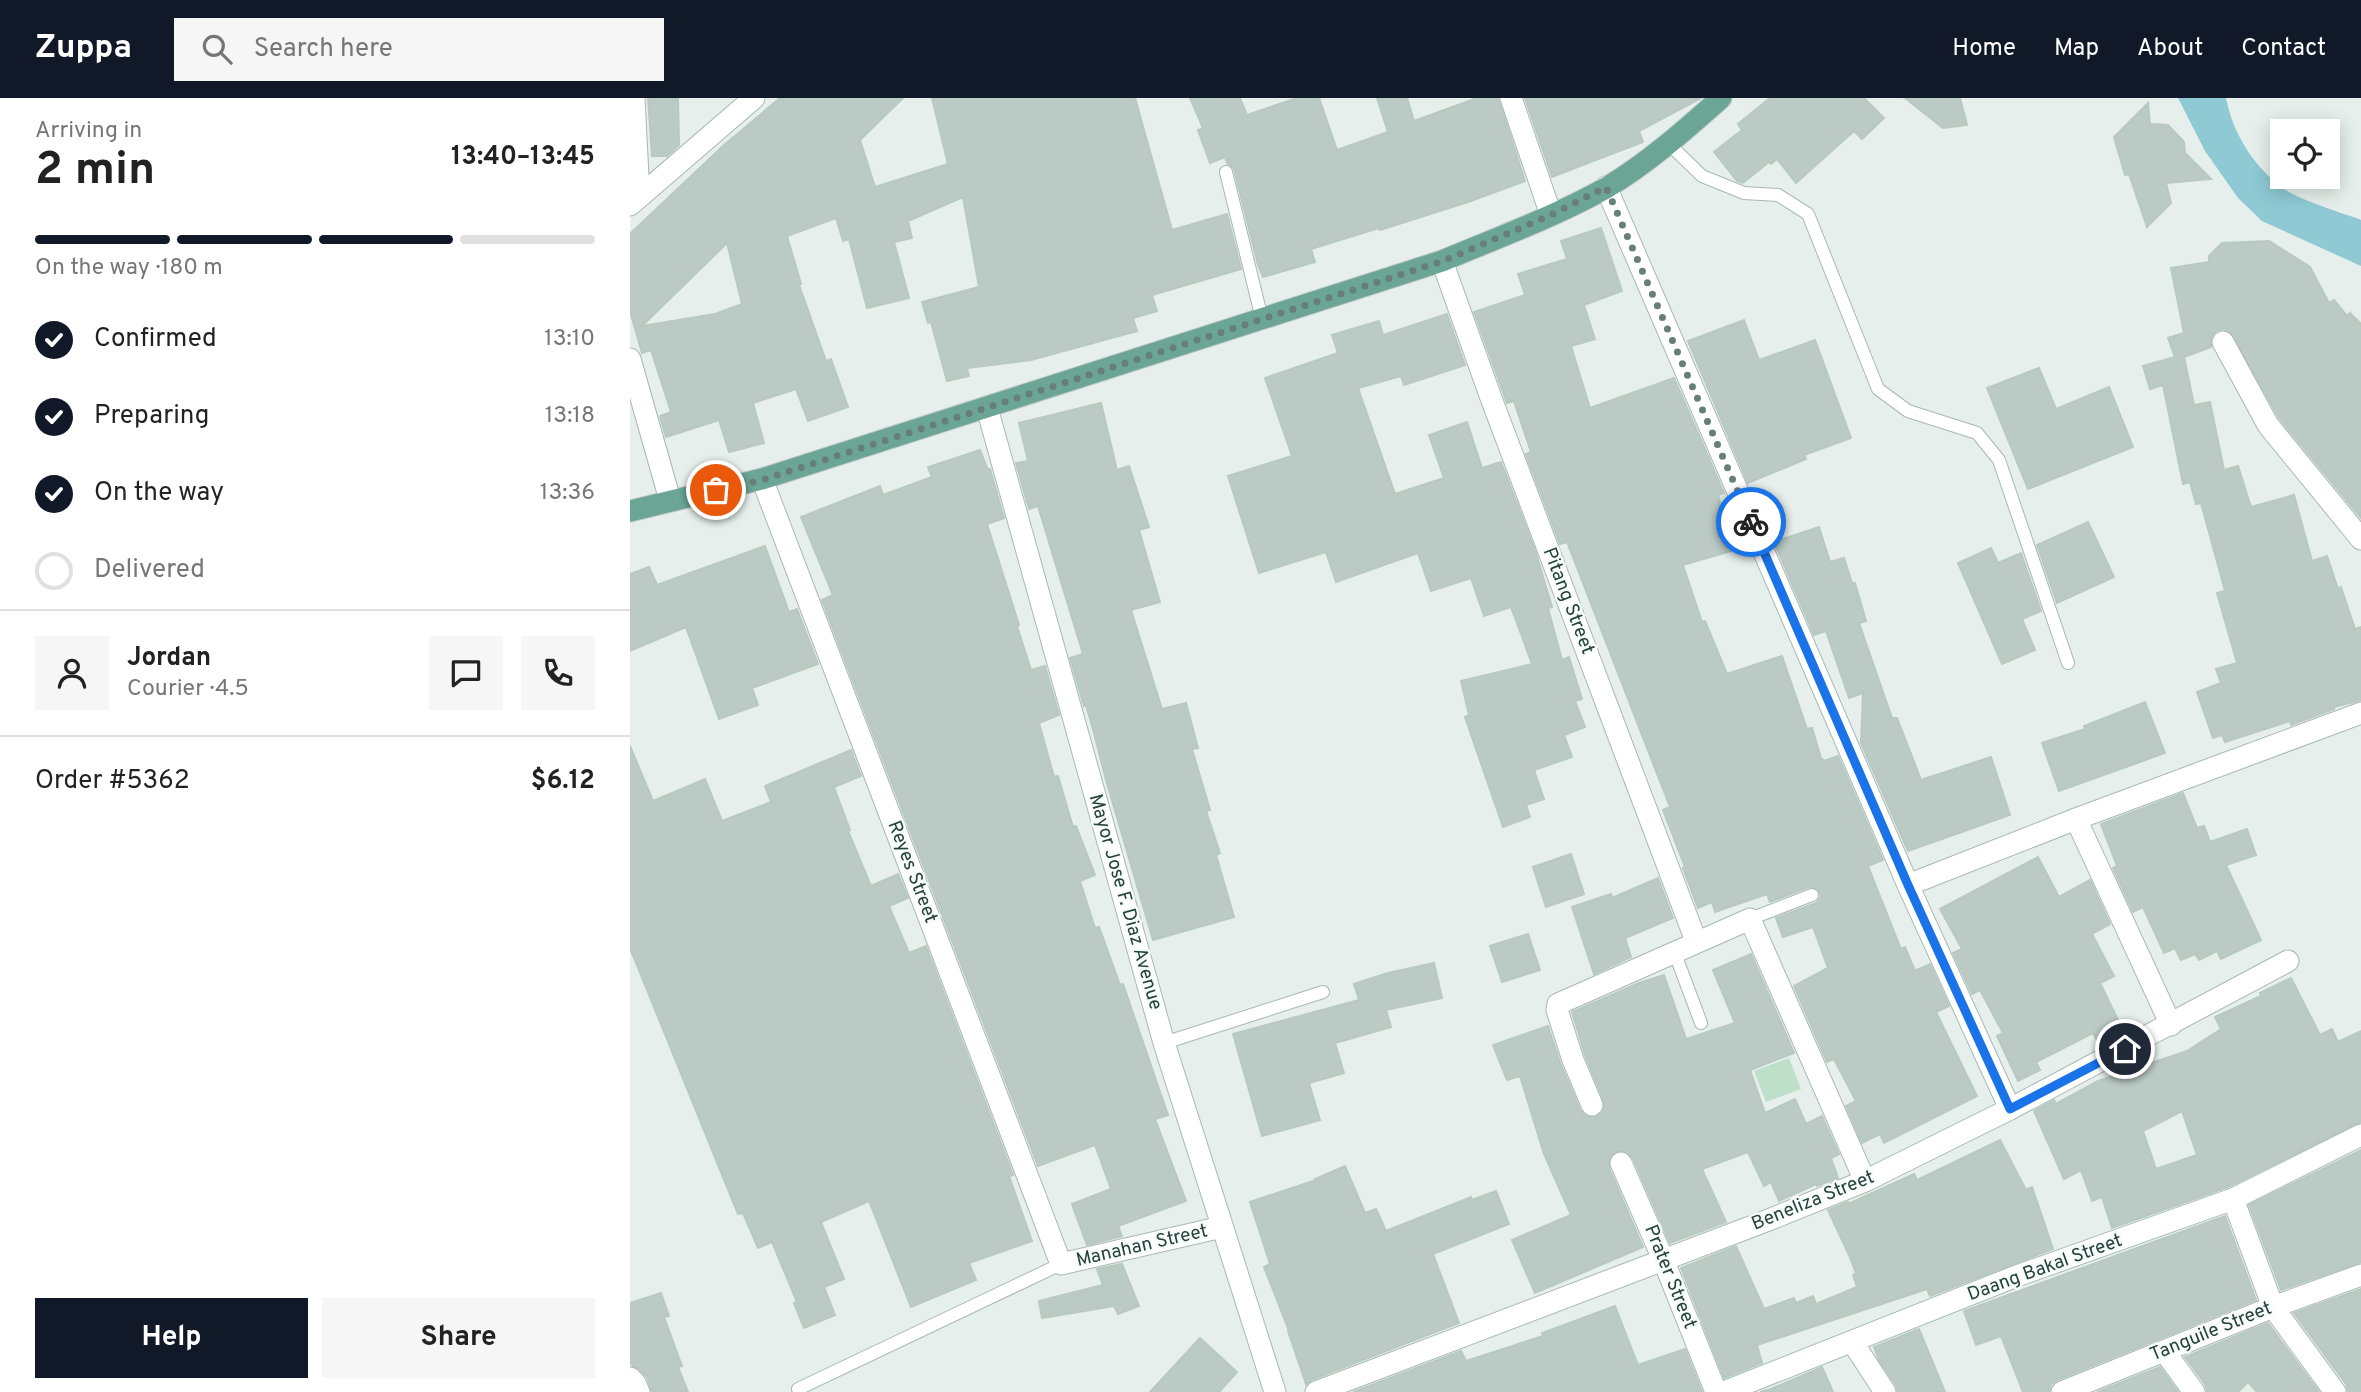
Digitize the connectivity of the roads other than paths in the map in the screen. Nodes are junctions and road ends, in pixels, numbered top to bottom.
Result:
1 (634, 98) edge
2 (1511, 98) edge
3 (1721, 98) edge
4 (745, 101) edge
5 (1669, 144) junction
6 (1226, 172) dead end
7 (1606, 187) junction
8 (634, 201) edge
9 (1551, 215) junction
10 (1443, 261) junction
11 (1262, 319) junction
12 (2223, 342) dead end
13 (630, 359) edge
14 (988, 408) junction
15 (762, 480) junction
16 (670, 500) junction
17 (630, 511) edge
18 (2361, 539) edge
19 (2068, 663) dead end
20 (2361, 713) edge
21 (2076, 819) junction
22 (1908, 885) junction
23 (1812, 895) dead end
24 (1750, 919) junction
25 (1696, 941) junction
26 (1674, 951) junction
27 (2288, 961) dead end
28 (1323, 992) dead end
29 (1701, 1023) dead end
30 (2171, 1025) junction
31 (1164, 1043) junction
32 (1591, 1105) dead end
33 (2010, 1109) junction
34 (2361, 1135) edge
35 (1621, 1163) dead end
36 (1865, 1181) junction
37 (2233, 1199) junction
38 (1222, 1227) junction
39 (1663, 1259) junction
40 (1062, 1264) junction
41 (2361, 1275) edge
42 (2273, 1307) junction
43 (1853, 1342) junction
44 (2165, 1352) junction
45 (630, 1378) edge
46 (797, 1389) dead end
47 (639, 1392) edge
48 (1275, 1392) edge
49 (1316, 1392) edge
50 (1716, 1392) edge
51 (1724, 1392) edge
52 (1885, 1392) edge
53 (2062, 1392) edge
54 (2194, 1392) edge
55 (2335, 1392) edge

1 - 8 street
2 - 9 street
3 - 5 main road
4 - 8 street
5 - 7 main road
5 - 19 lane
6 - 11 lane
7 - 9 main road
7 - 22 street
9 - 10 main road
10 - 11 main road
10 - 25 street, Pitang Street
11 - 14 main road
12 - 18 street
13 - 16 street
14 - 15 main road
14 - 31 street, Mayor Jose F. Diaz Avenue
15 - 16 main road
15 - 40 street, Reyes Street
16 - 17 main road
20 - 21 street
21 - 22 street
21 - 30 street
22 - 33 street
23 - 24 lane
24 - 25 street
24 - 36 street
25 - 26 street
26 - 29 lane
26 - 32 street
27 - 30 street, Beneliza Street
28 - 31 lane
30 - 33 street, Beneliza Street
31 - 38 street, Mayor Jose F. Diaz Avenue
33 - 36 street, Beneliza Street
34 - 37 street, Daang Bakal Street
35 - 39 street, Prater Street
36 - 39 street, Beneliza Street
37 - 42 street
37 - 43 street, Daang Bakal Street
38 - 40 street, Manahan Street
38 - 48 street, Mayor Jose F. Diaz Avenue
39 - 49 street, Beneliza Street
39 - 50 street, Prater Street
40 - 46 lane
41 - 42 street, Tanguile Street
42 - 44 street, Tanguile Street
42 - 55 street
43 - 51 street, Daang Bakal Street
43 - 52 street
44 - 53 street, Tanguile Street
44 - 54 street
45 - 47 street

